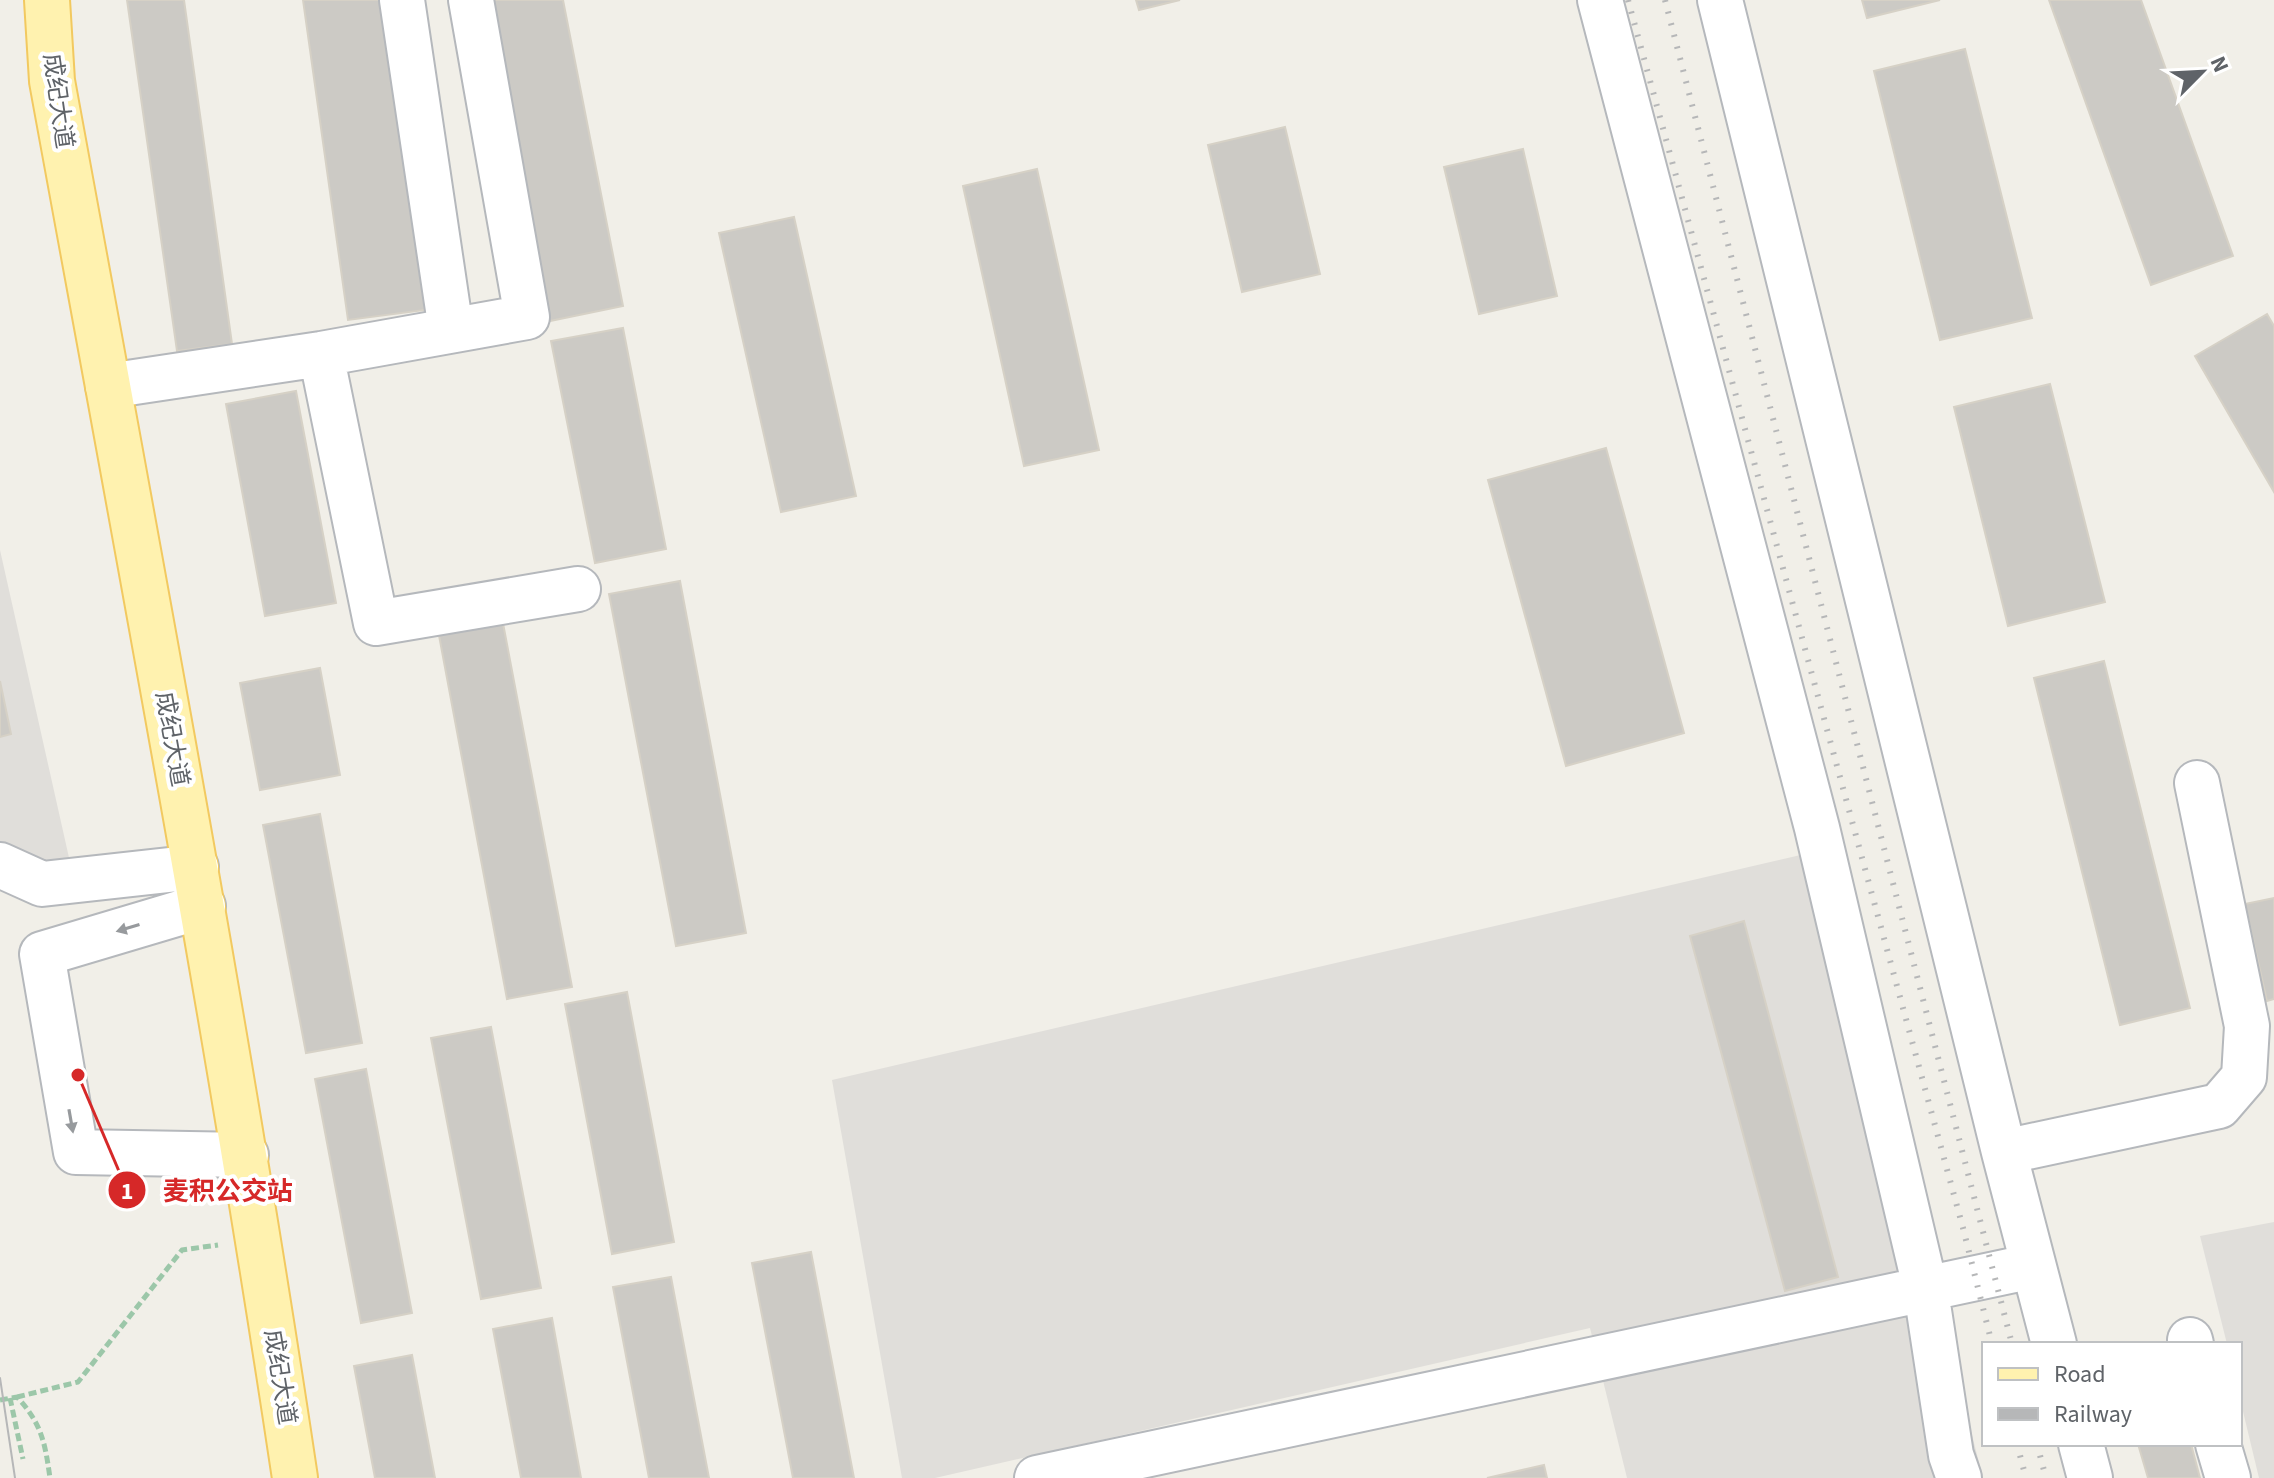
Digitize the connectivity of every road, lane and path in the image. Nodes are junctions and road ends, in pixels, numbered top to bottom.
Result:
1 (47, 0) edge
2 (402, 0) edge
3 (471, 0) edge
4 (1600, 0) edge
5 (1720, 0) edge
6 (451, 330) junction
7 (321, 354) junction
8 (108, 386) junction
9 (578, 589) dead end
10 (2197, 783) dead end
11 (0, 865) edge
12 (200, 886) junction
13 (2004, 1152) junction
14 (246, 1155) junction
15 (259, 1238) junction
16 (2033, 1266) junction
17 (1926, 1291) junction
18 (2053, 1342) edge
19 (13, 1398) junction
20 (0, 1400) edge
21 (2082, 1446) edge
22 (2219, 1446) edge
23 (23, 1459) dead end
24 (50, 1478) edge
25 (295, 1478) edge
26 (1037, 1478) edge
27 (1959, 1478) edge
28 (2090, 1478) edge
29 (2228, 1478) edge

1 - 8 main road, 成纪大道
2 - 6 street
3 - 6 street
4 - 17 street
5 - 13 street
6 - 7 street
7 - 8 street
7 - 9 street
8 - 12 main road, 成纪大道
10 - 13 street
11 - 12 street
12 - 14 main road, 成纪大道
12 -> 14 street
13 - 16 street
14 - 15 main road, 成纪大道
15 - 19 path
15 - 25 main road, 成纪大道
16 - 17 street
16 - 18 street
17 - 26 street
17 - 27 street
19 - 20 path
19 - 23 path
19 - 24 path
21 - 28 street
22 - 29 street

